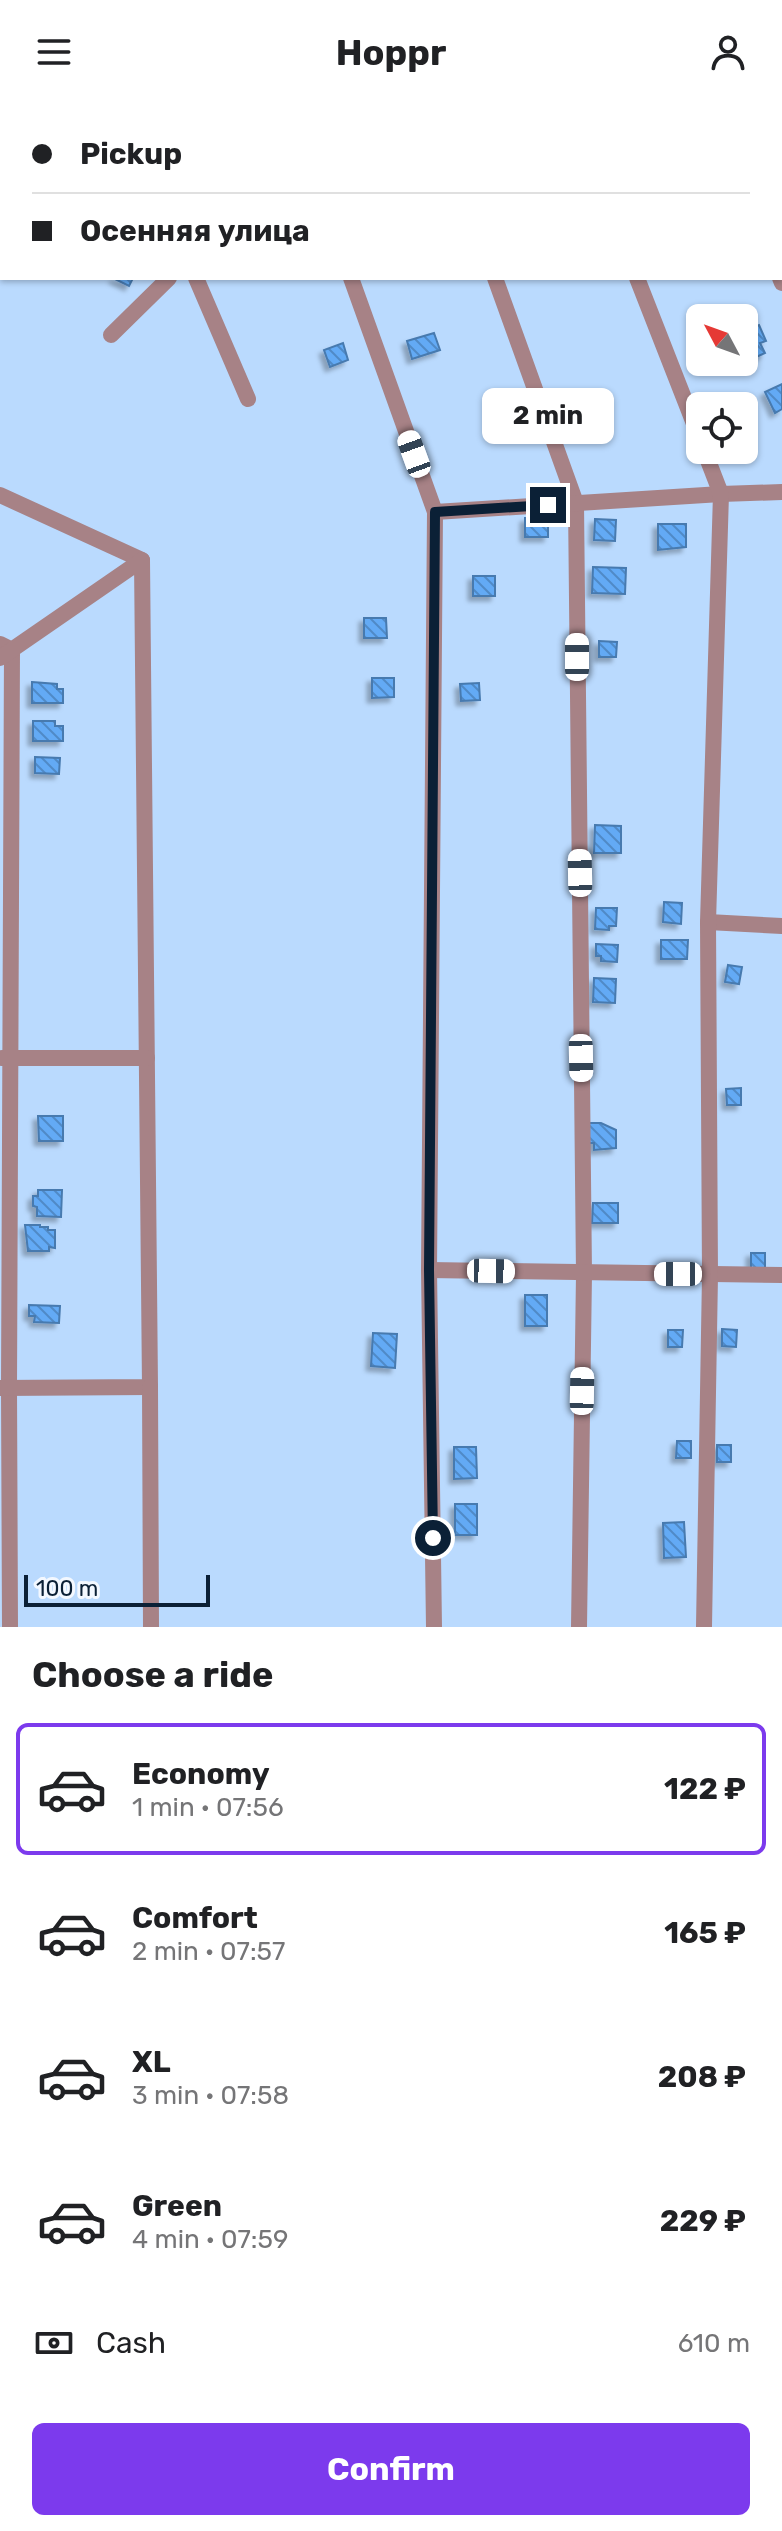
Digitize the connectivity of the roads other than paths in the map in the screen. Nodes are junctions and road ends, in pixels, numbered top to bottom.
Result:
1 (167, 280) edge
2 (197, 280) edge
3 (352, 280) edge
4 (496, 280) edge
5 (638, 280) edge
6 (111, 335) dead end
7 (248, 399) dead end
8 (686, 403) edge
9 (709, 464) edge
10 (782, 492) edge
11 (721, 494) junction
12 (0, 495) edge
13 (576, 503) junction
14 (435, 512) junction
15 (142, 560) junction
16 (4, 650) edge
17 (708, 922) junction
18 (782, 926) edge
19 (5, 1058) edge
20 (147, 1058) junction
21 (429, 1270) junction
22 (584, 1274) junction
23 (710, 1275) junction
24 (782, 1275) edge
25 (150, 1387) junction
26 (4, 1388) edge
27 (10, 1627) edge
28 (151, 1627) edge
29 (434, 1627) edge
30 (579, 1627) edge
31 (704, 1627) edge

1 - 6 street
2 - 7 street
3 - 14 street
4 - 13 street
5 - 8 street
9 - 11 street
10 - 11 street
11 - 13 street
11 - 17 street
12 - 15 street
13 - 14 street
13 - 22 street
14 - 21 street
15 - 16 street
15 - 20 street
16 - 19 street
17 - 18 street
17 - 23 street
19 - 20 street
19 - 26 street
20 - 25 street
21 - 22 street
21 - 29 street
22 - 23 street
22 - 30 street
23 - 24 street
23 - 31 street
25 - 26 street
25 - 28 street
26 - 27 street

